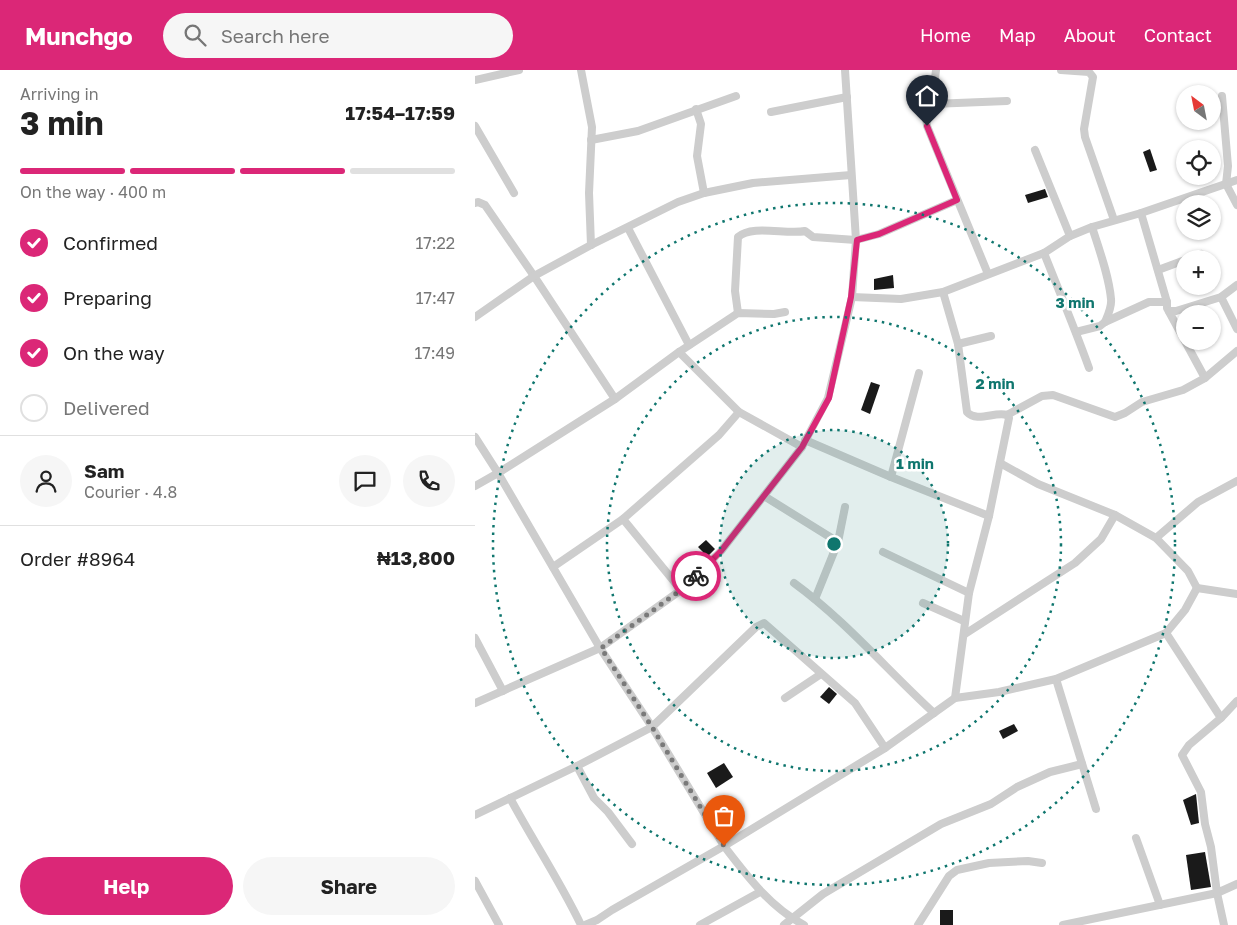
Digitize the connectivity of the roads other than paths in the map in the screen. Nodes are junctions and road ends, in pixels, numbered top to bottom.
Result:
1 (519, 70) edge
2 (581, 70) edge
3 (845, 70) edge
4 (935, 70) edge
5 (1061, 70) edge
6 (475, 80) edge
7 (736, 96) dead end
8 (1222, 96) dead end
9 (847, 98) junction
10 (1007, 101) dead end
11 (932, 104) junction
12 (697, 109) junction
13 (771, 112) dead end
14 (475, 126) edge
15 (591, 140) junction
16 (1035, 150) dead end
17 (851, 175) junction
18 (1237, 180) edge
19 (1226, 184) junction
20 (514, 193) dead end
21 (704, 193) junction
22 (957, 200) junction
23 (475, 203) edge
24 (1237, 205) edge
25 (1141, 213) junction
26 (1114, 220) junction
27 (1092, 227) junction
28 (628, 228) junction
29 (1070, 236) junction
30 (857, 240) junction
31 (591, 245) junction
32 (1044, 253) junction
33 (1176, 263) edge
34 (1158, 270) junction
35 (988, 274) junction
36 (534, 276) junction
37 (1237, 285) edge
38 (943, 292) junction
39 (851, 297) junction
40 (1221, 297) junction
41 (1167, 302) junction
42 (1110, 309) junction
43 (1169, 311) junction
44 (785, 312) dead end
45 (738, 314) junction
46 (475, 317) edge
47 (1117, 317) junction
48 (1105, 322) junction
49 (1237, 330) edge
50 (1076, 332) junction
51 (991, 336) dead end
52 (958, 344) junction
53 (689, 345) junction
54 (1237, 351) edge
55 (679, 352) junction
56 (1089, 368) dead end
57 (919, 373) dead end
58 (1205, 378) junction
59 (615, 399) junction
60 (739, 412) junction
61 (1007, 415) junction
62 (475, 437) edge
63 (803, 444) junction
64 (1000, 463) junction
65 (498, 473) junction
66 (891, 477) junction
67 (1237, 481) edge
68 (475, 486) edge
69 (764, 496) junction
70 (845, 507) dead end
71 (1115, 515) junction
72 (989, 516) junction
73 (623, 519) junction
74 (1155, 538) junction
75 (837, 542) junction
76 (883, 552) dead end
77 (553, 568) junction
78 (794, 583) dead end
79 (1197, 588) junction
80 (681, 590) junction
81 (969, 593) junction
82 (1237, 594) edge
83 (815, 599) junction
84 (923, 603) dead end
85 (964, 620) junction
86 (965, 634) junction
87 (1166, 634) junction
88 (475, 638) edge
89 (601, 648) junction
90 (821, 674) junction
91 (1056, 680) junction
92 (503, 691) junction
93 (785, 698) dead end
94 (955, 698) junction
95 (1237, 701) edge
96 (475, 703) edge
97 (934, 713) junction
98 (1221, 718) junction
99 (652, 727) junction
100 (885, 748) junction
101 (1082, 764) junction
102 (577, 766) junction
103 (510, 798) junction
104 (1096, 809) dead end
105 (475, 815) edge
106 (1136, 838) dead end
107 (632, 844) dead end
108 (724, 846) junction
109 (1042, 863) dead end
110 (475, 881) edge
111 (1237, 884) edge
112 (760, 892) junction
113 (1217, 893) junction
114 (1160, 905) junction
115 (791, 918) junction
116 (499, 925) edge
117 (581, 925) edge
118 (585, 925) edge
119 (700, 925) edge
120 (785, 925) edge
121 (804, 925) edge
122 (919, 925) edge
123 (1063, 925) edge
124 (1224, 925) edge

1 - 6 street
2 - 15 street
3 - 9 street
4 - 11 street
5 - 26 street
7 - 12 street
8 - 19 street
9 - 13 street
9 - 17 street
10 - 11 street
11 - 22 street
12 - 15 street
12 - 21 street
14 - 20 street
15 - 31 street
16 - 29 street
17 - 21 street
17 - 30 street
18 - 19 street
19 - 24 street
19 - 25 street
21 - 28 street
22 - 30 street
22 - 35 street
23 - 36 street
25 - 26 street
25 - 34 street
26 - 27 street
27 - 29 street
27 - 42 street
28 - 31 street
28 - 53 street
29 - 32 street
30 - 39 street
30 - 45 street
31 - 36 street
32 - 35 street
32 - 50 street
33 - 34 street
34 - 41 street
35 - 38 street
36 - 46 street
36 - 59 street
37 - 40 street
38 - 39 street
38 - 52 street
39 - 63 street
40 - 43 street
40 - 49 street
41 - 43 street
41 - 47 street
42 - 47 street
42 - 48 street
43 - 58 street
44 - 45 street
45 - 53 street
47 - 48 street
48 - 50 street
50 - 56 street
51 - 52 street
52 - 61 street
53 - 55 street
54 - 58 street
55 - 59 street
55 - 60 street
57 - 66 street
58 - 61 street
59 - 65 street
60 - 63 street
60 - 73 street
61 - 64 street
62 - 65 street
63 - 66 street
63 - 69 street
64 - 71 street
64 - 72 street
65 - 68 street
65 - 77 street
66 - 72 street
67 - 74 street
69 - 75 street
69 - 80 street
70 - 75 street
71 - 74 street
71 - 86 street
72 - 81 street
73 - 77 street
73 - 80 street
74 - 79 street
75 - 83 street
76 - 81 street
77 - 89 street
78 - 83 street
79 - 82 street
79 - 87 street
80 - 89 street
81 - 85 street
83 - 97 street
84 - 85 street
85 - 86 street
86 - 94 street
87 - 91 street
87 - 98 street
88 - 92 street
89 - 92 street
89 - 99 street
90 - 93 street
90 - 99 street
90 - 100 street
91 - 94 street
91 - 101 street
92 - 96 street
94 - 97 street
95 - 98 street
97 - 100 street
98 - 113 street
99 - 102 street
99 - 108 street
100 - 108 street
101 - 104 street
101 - 115 street
102 - 103 street
102 - 107 street
103 - 105 street
103 - 117 street
106 - 114 street
108 - 112 street
108 - 118 street
109 - 122 street
110 - 116 street
111 - 113 street
112 - 115 street
112 - 119 street
113 - 114 street
113 - 124 street
114 - 123 street
115 - 120 street
115 - 121 street

